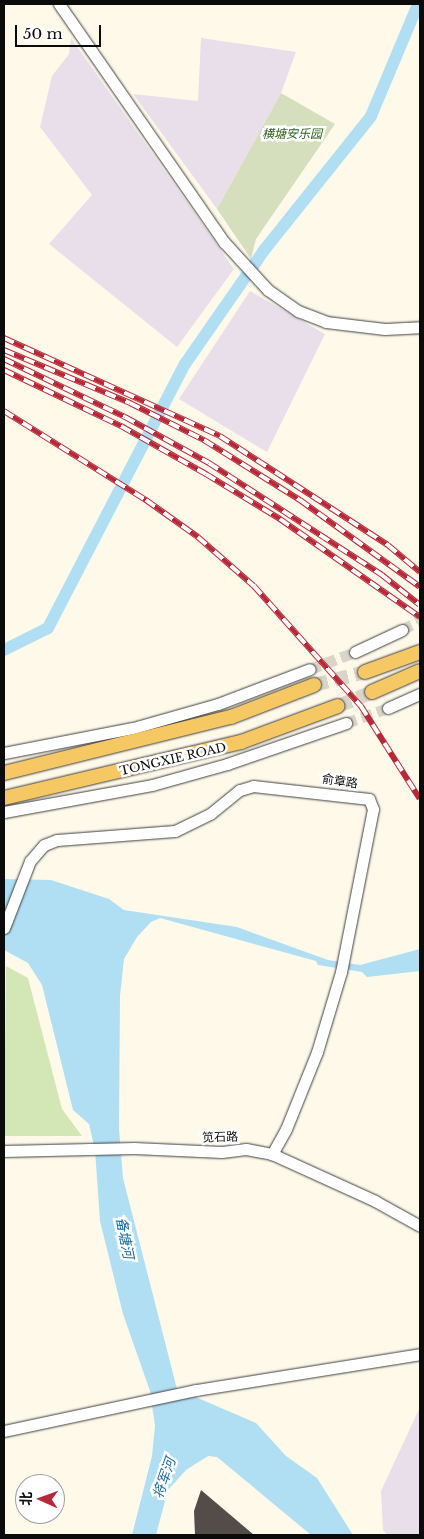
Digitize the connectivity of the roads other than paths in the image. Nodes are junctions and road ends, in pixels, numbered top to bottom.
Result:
1 (59, 4) edge
2 (420, 327) edge
3 (402, 630) tunnel mouth
4 (355, 652) tunnel mouth
5 (420, 652) edge
6 (310, 669) tunnel mouth
7 (420, 671) edge
8 (365, 672) tunnel mouth
9 (314, 685) tunnel mouth
10 (372, 692) tunnel mouth
11 (420, 694) edge
12 (338, 706) tunnel mouth
13 (388, 708) tunnel mouth
14 (346, 723) tunnel mouth
15 (4, 753) edge
16 (4, 773) edge
17 (4, 798) edge
18 (4, 812) edge
19 (4, 928) edge
20 (4, 1151) edge
21 (272, 1154) junction
22 (420, 1226) edge
23 (420, 1354) edge
24 (4, 1431) edge

1 - 2 street
3 - 4 street
5 - 8 main road
6 - 15 street
7 - 10 main road
9 - 16 main road, TONGXIE ROAD
11 - 13 street
12 - 17 main road, TONGXIE ROAD
14 - 18 street
19 - 21 street, 俞章路
20 - 21 street, 笕石路
21 - 22 street, 笕石路
23 - 24 street

